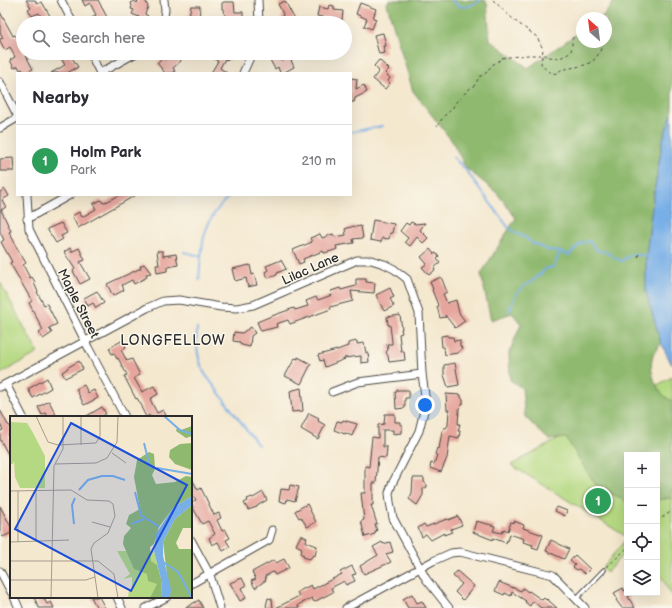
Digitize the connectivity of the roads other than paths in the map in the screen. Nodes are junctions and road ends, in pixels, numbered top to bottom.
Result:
1 (61, 0) edge
2 (164, 0) edge
3 (258, 0) edge
4 (69, 16) edge
5 (164, 16) edge
6 (259, 16) edge
7 (94, 60) edge
8 (123, 60) edge
9 (249, 60) edge
10 (100, 72) edge
11 (102, 72) edge
12 (244, 72) edge
13 (0, 82) edge
14 (16, 113) edge
15 (16, 119) edge
16 (0, 128) edge
17 (27, 196) edge
18 (68, 196) edge
19 (27, 219) junction
20 (85, 341) junction
21 (422, 374) junction
22 (3, 386) edge
23 (332, 392) dead end
24 (22, 416) edge
25 (124, 416) edge
26 (272, 530) dead end
27 (192, 542) edge
28 (420, 568) junction
29 (604, 570) road end
30 (0, 571) edge
31 (210, 575) junction
32 (192, 584) edge
33 (10, 590) edge
34 (14, 598) edge
35 (117, 598) edge
36 (165, 598) edge
37 (576, 599) junction
38 (19, 608) edge
39 (122, 608) edge
40 (146, 608) edge
41 (220, 608) edge
42 (346, 608) edge
43 (448, 608) edge
44 (585, 608) edge

1 - 4 street
2 - 5 street
3 - 6 street
7 - 10 street
8 - 11 street
9 - 12 street
13 - 14 street
15 - 16 street
17 - 19 street, Maple Street
18 - 19 street
19 - 20 street, Maple Street
20 - 21 street, Lilac Lane
20 - 22 street, Lilac Lane
20 - 25 street, Maple Street
21 - 23 street
21 - 28 street, Lilac Lane
22 - 24 street
26 - 31 street
27 - 31 street
28 - 37 street
28 - 42 street
28 - 43 street, Lilac Lane
29 - 37 lane
30 - 33 street
31 - 32 street
31 - 41 street
34 - 38 street
35 - 39 street
36 - 40 street
37 - 44 street

